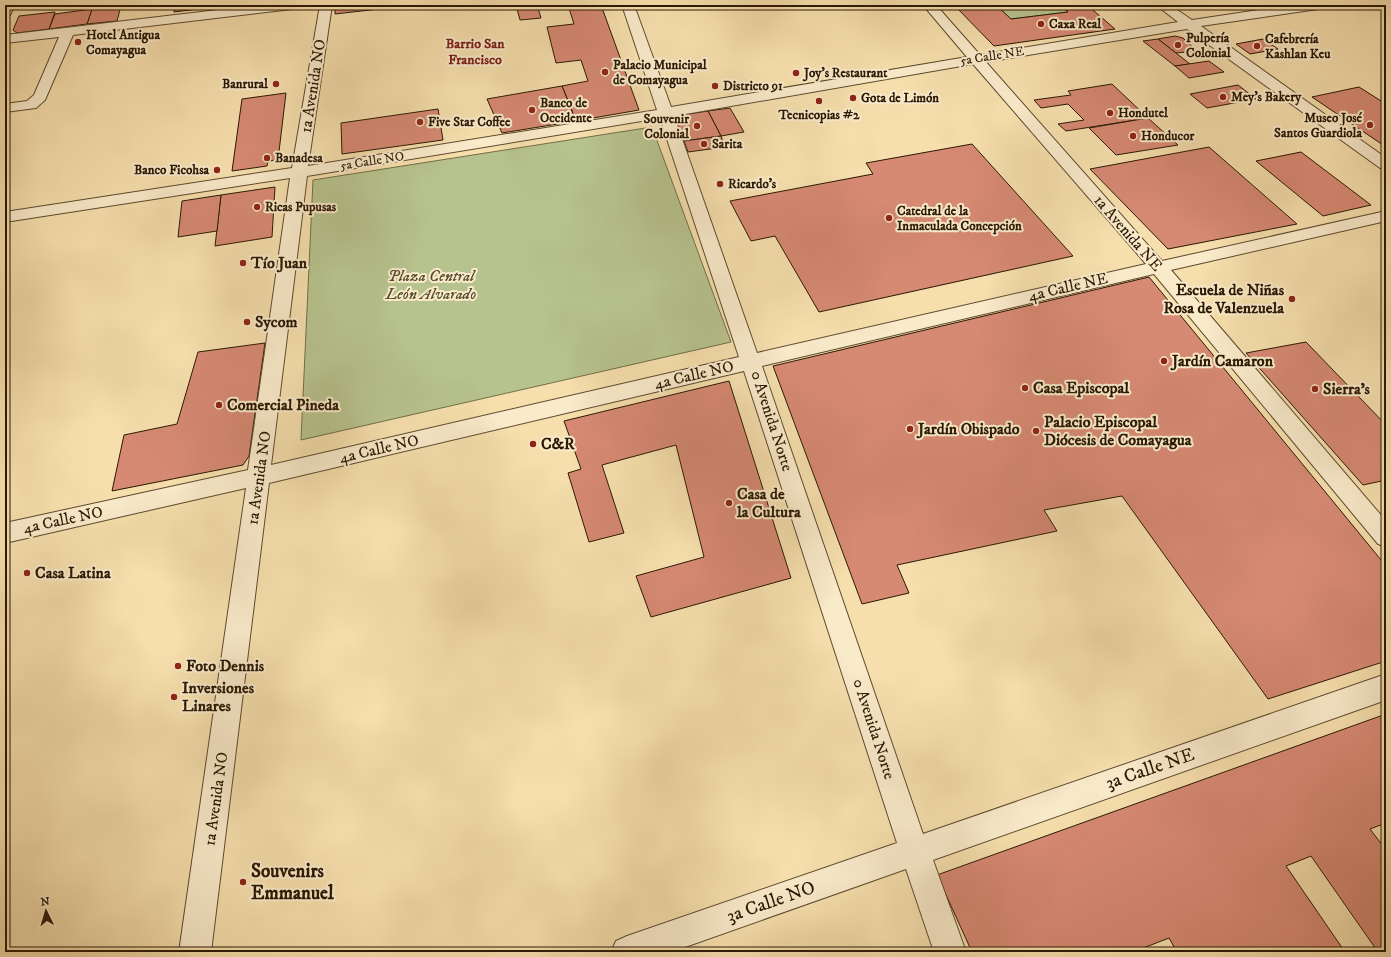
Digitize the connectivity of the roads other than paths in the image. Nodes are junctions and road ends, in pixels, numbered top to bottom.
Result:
1 (9, 5) edge
2 (292, 5) edge
3 (326, 5) edge
4 (628, 5) edge
5 (929, 5) edge
6 (1162, 5) edge
7 (1318, 5) edge
8 (5, 12) edge
9 (1187, 24) junction
10 (68, 32) junction
11 (5, 39) edge
12 (975, 58) junction
13 (5, 108) edge
14 (667, 113) junction
15 (1386, 165) edge
16 (299, 173) junction
17 (1386, 216) edge
18 (5, 217) edge
19 (1157, 266) junction
20 (752, 361) junction
21 (260, 476) junction
22 (5, 533) edge
23 (1386, 537) edge
24 (1386, 687) edge
25 (914, 852) junction
26 (195, 952) edge
27 (627, 952) edge
28 (950, 952) edge

1 - 8 street
2 - 10 street
3 - 16 street, 1a Avenida NO
4 - 14 street, 0 Avenida Norte
5 - 12 street, 1a Avenida NE
6 - 9 street
7 - 9 street, 5a Calle NE
9 - 12 street, 5a Calle NE
9 - 15 street
10 - 11 street
10 - 13 street
12 - 14 street, 5a Calle NE
12 - 19 street, 1a Avenida NE
14 - 16 street, 5a Calle NO
14 - 20 street, 0 Avenida Norte
16 - 18 street, 5a Calle NO
16 - 21 street, 1a Avenida NO
17 - 19 street, 4a Calle NE
19 - 20 street, 4a Calle NE
19 - 23 street, 1a Avenida NE
20 - 21 street, 4a Calle NO
20 - 25 street, 0 Avenida Norte
21 - 22 street, 4a Calle NO
21 - 26 street, 1a Avenida NO
24 - 25 street, 3a Calle NE
25 - 27 street, 3a Calle NO
25 - 28 street, 0 Avenida Norte

